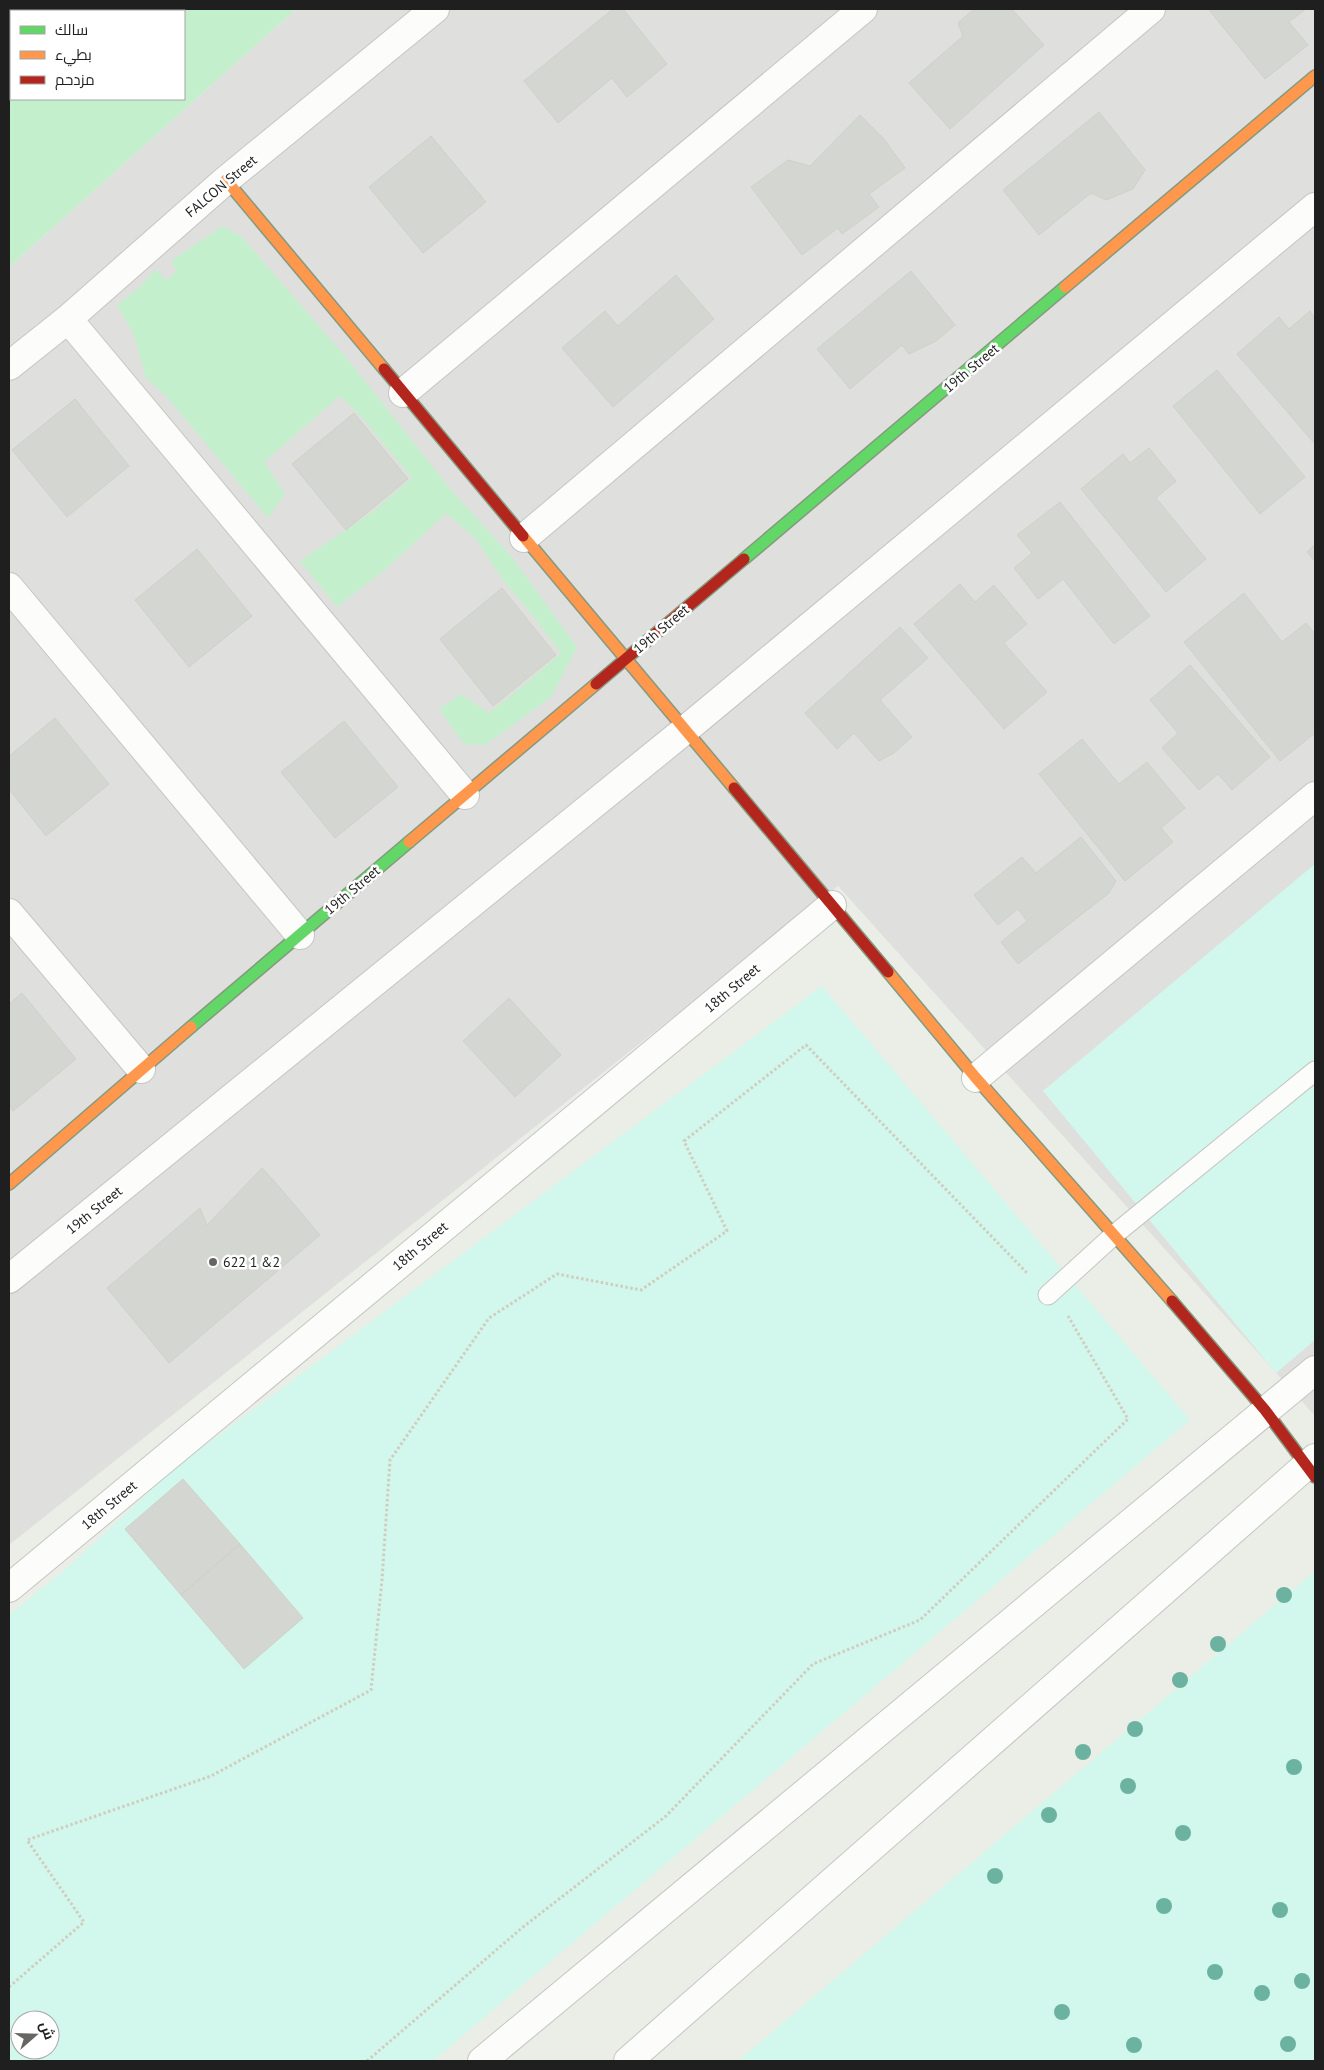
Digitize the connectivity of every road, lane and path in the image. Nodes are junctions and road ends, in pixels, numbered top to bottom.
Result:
1 (435, 9) edge
2 (863, 9) edge
3 (1151, 9) edge
4 (1315, 76) edge
5 (226, 180) junction
6 (1315, 207) edge
7 (68, 319) junction
8 (9, 366) edge
9 (404, 393) junction
10 (524, 538) junction
11 (9, 587) edge
12 (626, 659) junction
13 (685, 730) junction
14 (465, 795) junction
15 (1315, 796) edge
16 (832, 905) junction
17 (9, 914) edge
18 (300, 935) junction
19 (141, 1069) junction
20 (1315, 1071) edge
21 (976, 1078) junction
22 (9, 1184) edge
23 (1115, 1234) junction
24 (9, 1279) edge
25 (1048, 1295) junction
26 (1315, 1370) edge
27 (1265, 1410) junction
28 (1312, 1467) edge
29 (9, 1588) edge
30 (9, 1987) edge
31 (367, 2061) edge
32 (482, 2061) edge
33 (628, 2061) edge

1 - 5 street, FALCON Street
2 - 9 street
3 - 10 street
4 - 12 street, 19th Street
5 - 7 street, FALCON Street
5 - 9 street
6 - 13 street, 19th Street
7 - 8 street, FALCON Street
7 - 14 street
9 - 10 street
10 - 12 street
11 - 18 street
12 - 13 street
12 - 14 street, 19th Street
13 - 16 street
13 - 24 street, 19th Street
14 - 18 street, 19th Street
15 - 21 street
16 - 21 street
16 - 29 street, 18th Street
17 - 19 street
18 - 19 street, 19th Street
19 - 22 street, 19th Street
20 - 23 lane
21 - 23 street
23 - 25 lane
23 - 27 street
25 - 30 path
25 - 31 path
26 - 27 street
27 - 28 street
27 - 32 street
28 - 33 street

